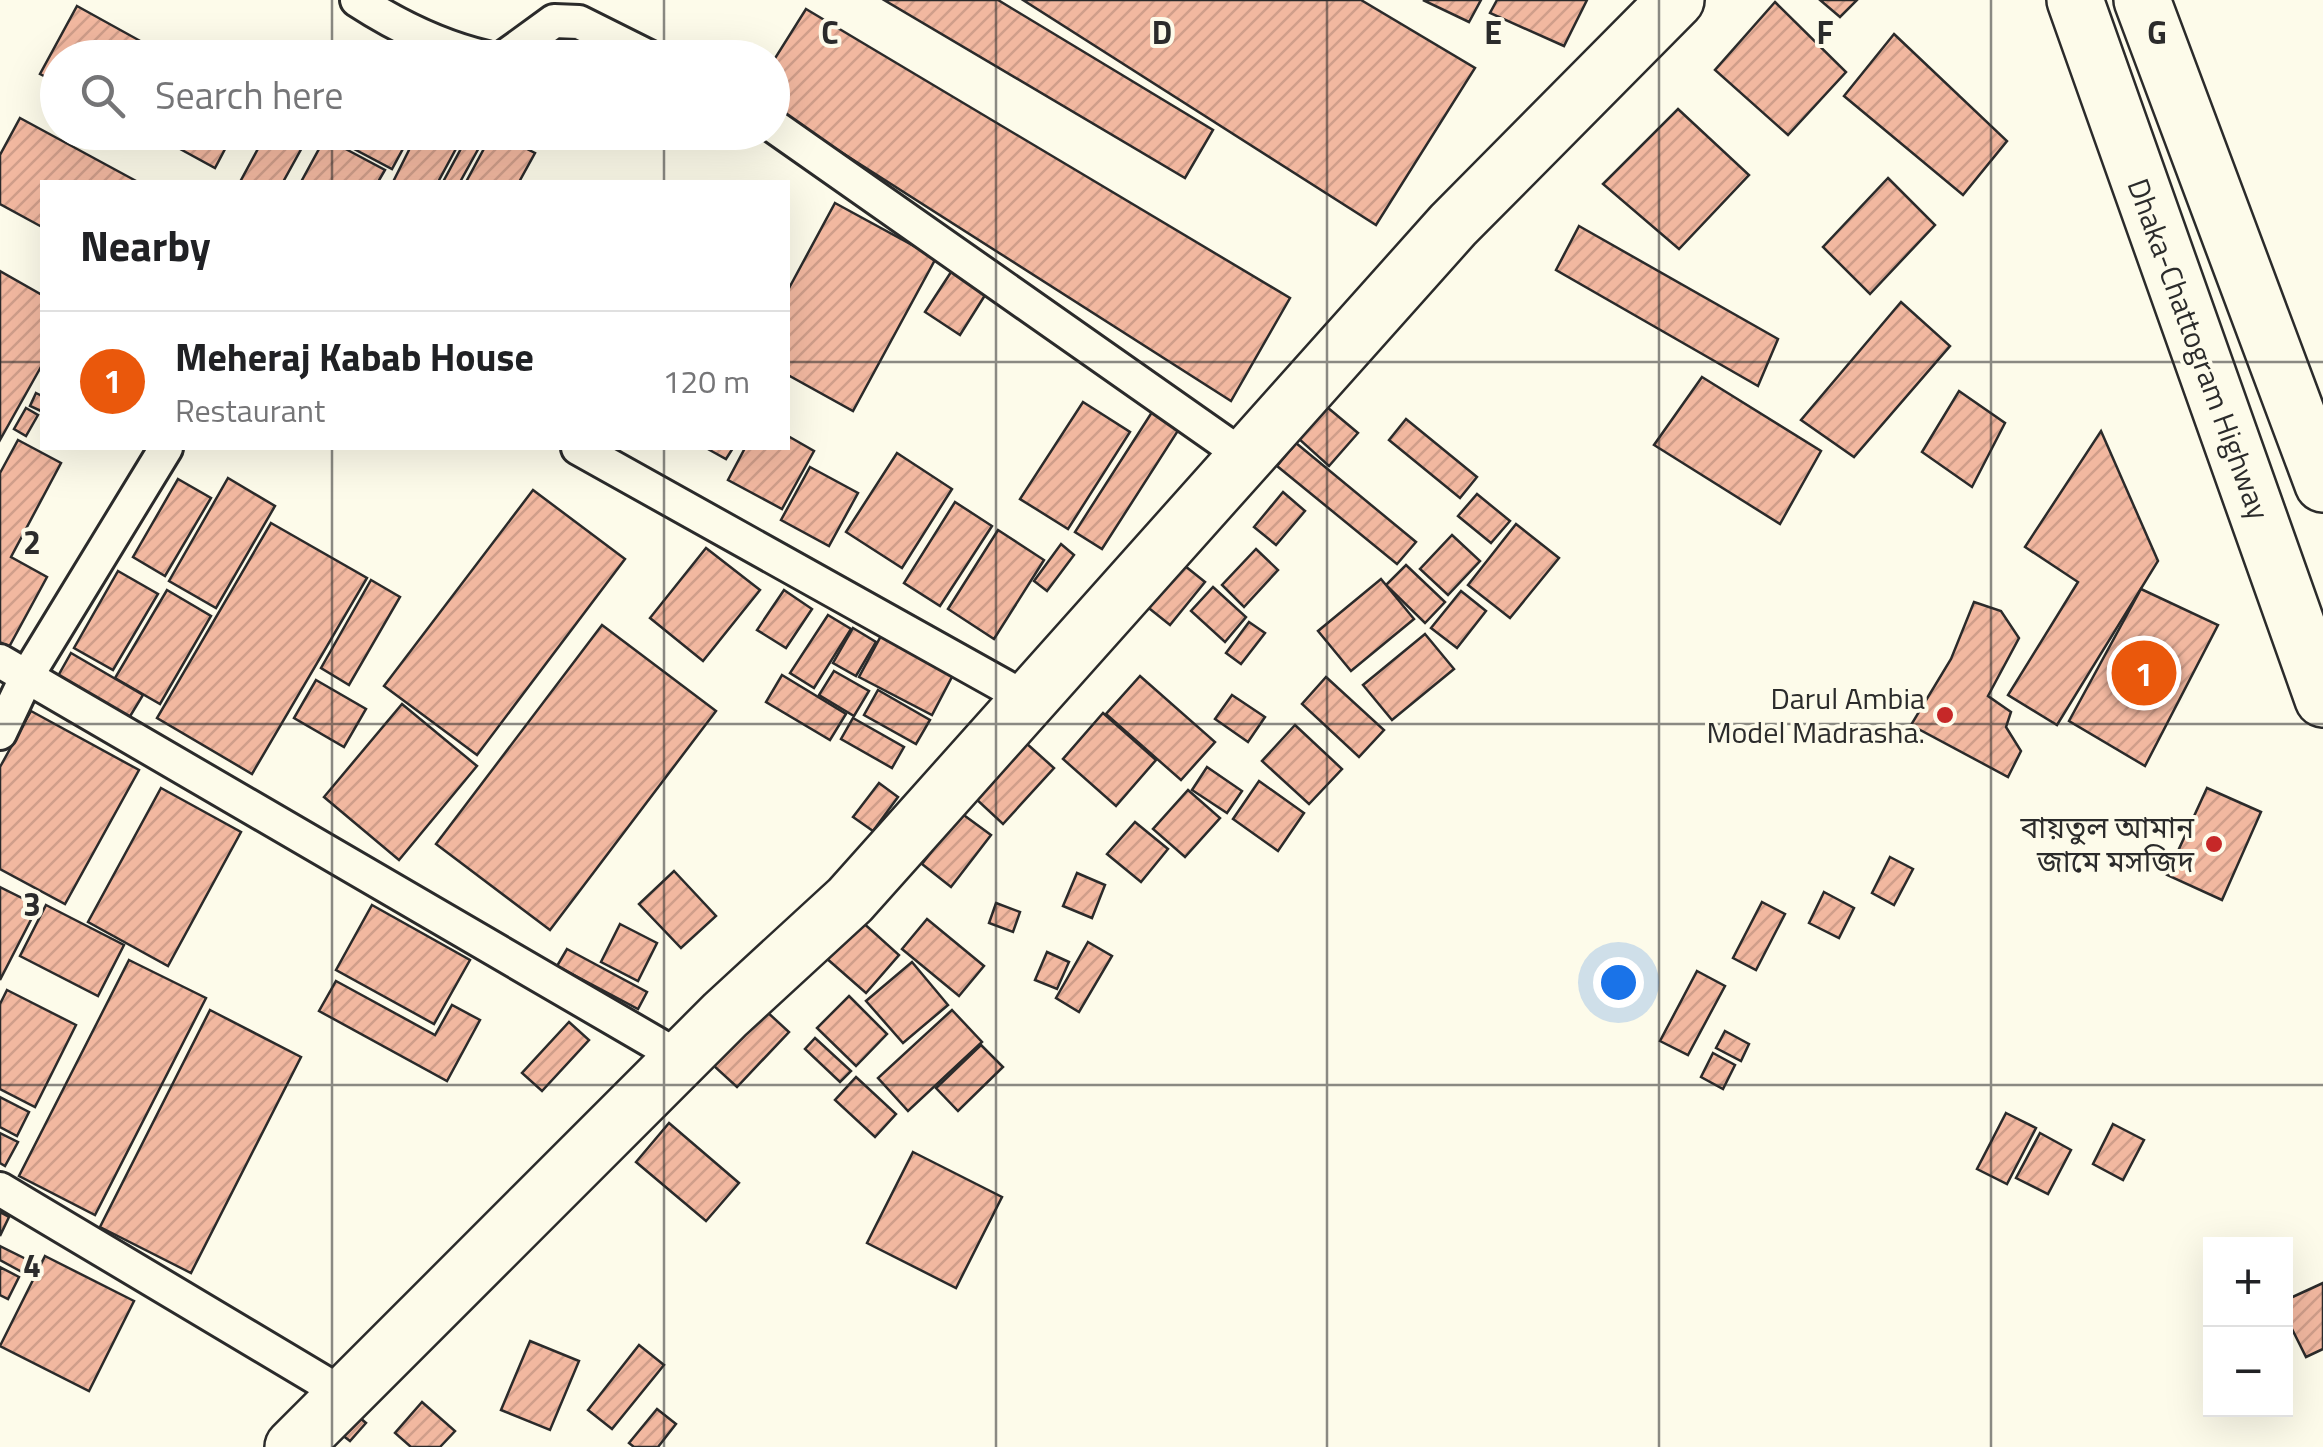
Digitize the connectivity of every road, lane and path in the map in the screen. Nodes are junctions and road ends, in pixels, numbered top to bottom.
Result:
1 (358, 0) edge
2 (1676, 0) edge
3 (2075, 0) edge
4 (2142, 0) edge
5 (433, 40) edge
6 (528, 40) edge
7 (615, 40) edge
8 (790, 138) edge
9 (165, 450) edge
10 (582, 450) edge
11 (1246, 457) junction
12 (2323, 484) edge
13 (13, 668) edge
14 (2323, 699) edge
15 (1029, 700) junction
16 (0, 733) edge
17 (682, 1058) junction
18 (0, 1189) edge
19 (345, 1395) junction
20 (293, 1447) edge

1 - 5 street
2 - 11 highway
3 - 14 highway, Dhaka-Chattogram Highway
4 - 12 highway
6 - 7 street
8 - 11 street
9 - 13 street
10 - 15 street
11 - 15 highway
13 - 16 street
13 - 17 street
15 - 17 highway
17 - 19 highway
18 - 19 street
19 - 20 highway

